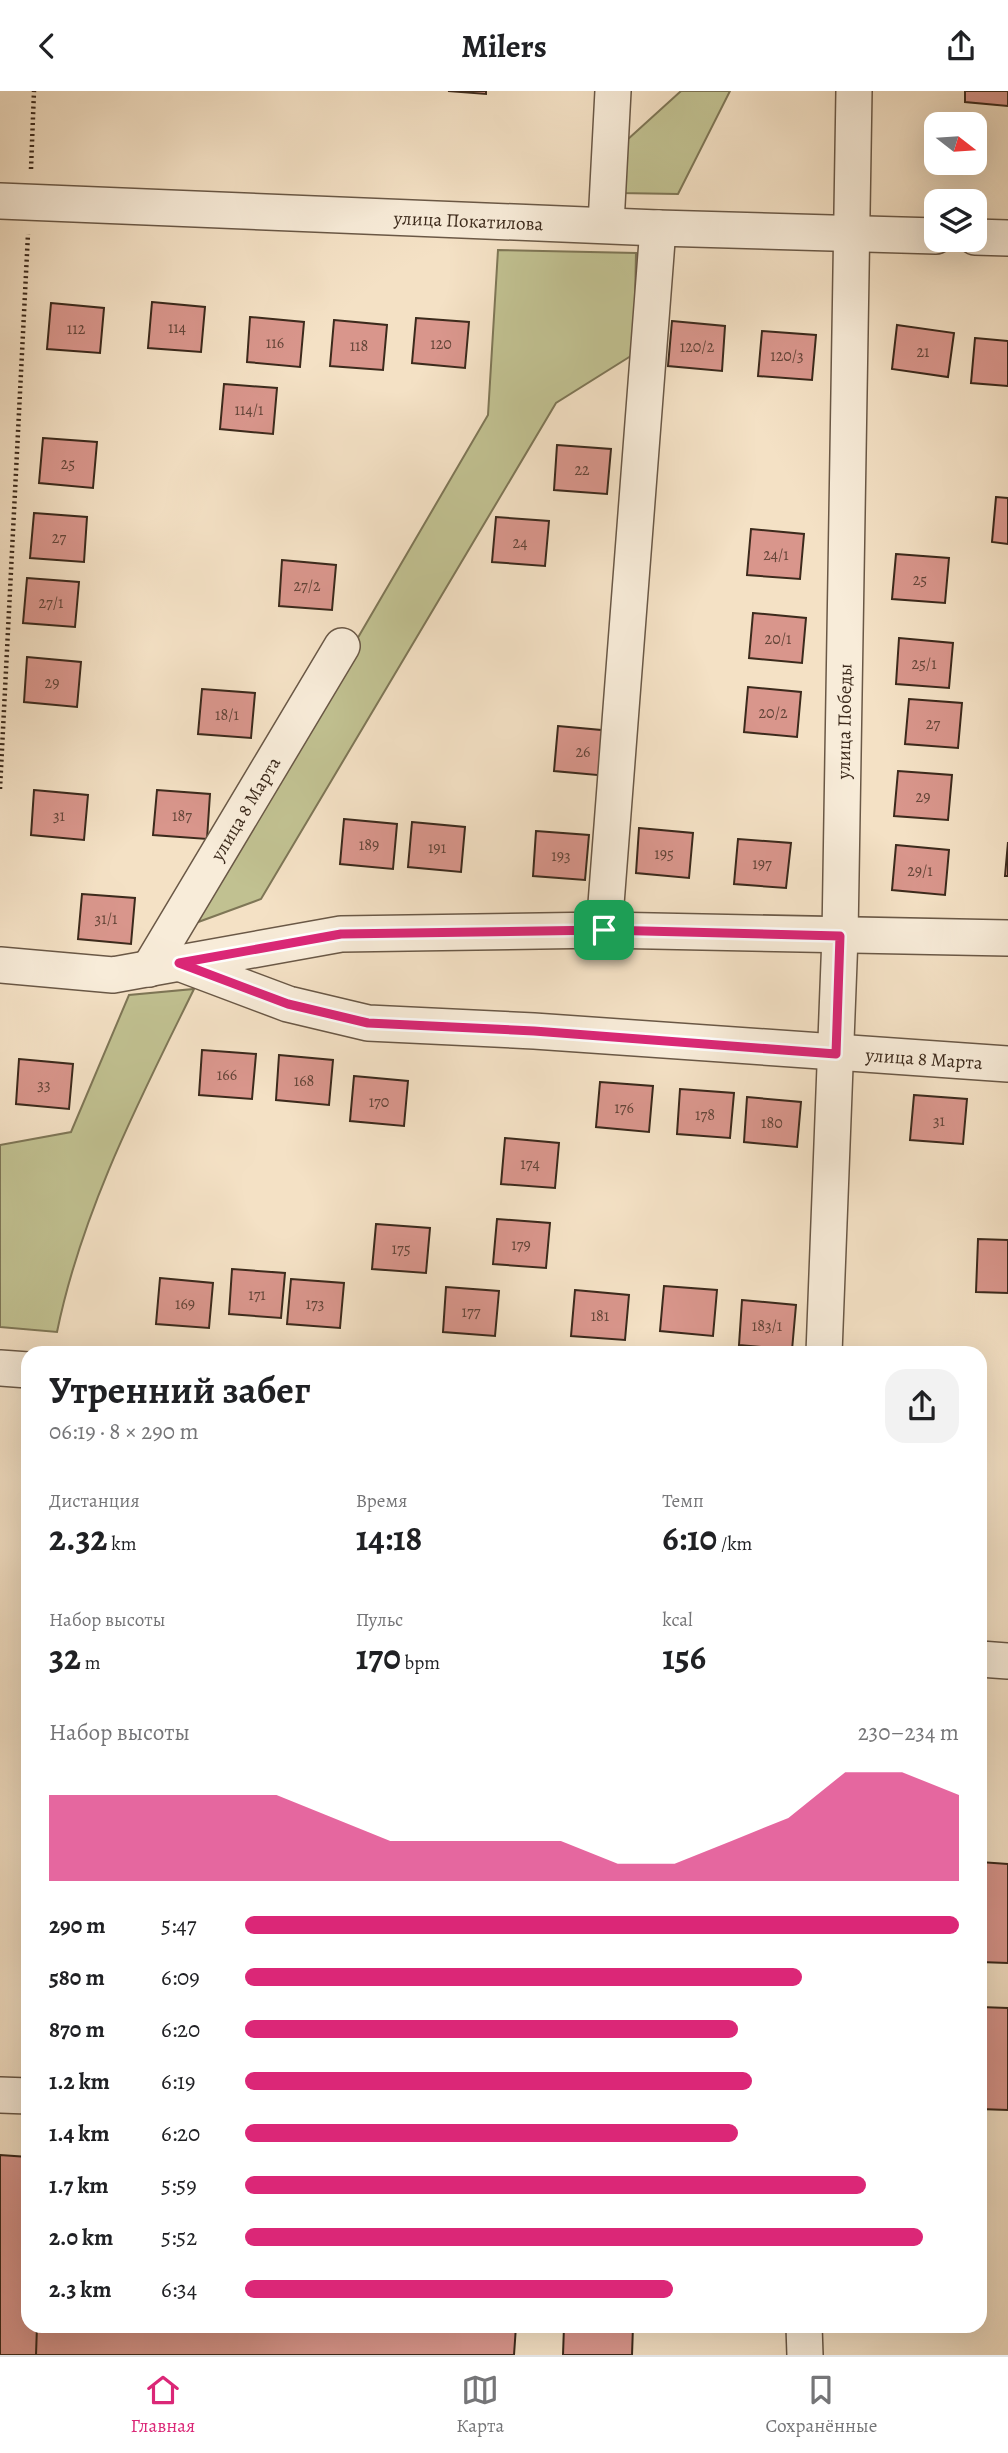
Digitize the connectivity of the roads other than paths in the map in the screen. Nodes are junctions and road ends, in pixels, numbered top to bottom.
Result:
1 (613, 91) edge
2 (854, 91) edge
3 (15, 201) edge
4 (606, 224) junction
5 (657, 228) junction
6 (853, 235) junction
7 (924, 236) edge
8 (987, 237) edge
9 (1008, 238) edge
10 (342, 646) dead end
11 (604, 930) junction
12 (840, 936) junction
13 (1008, 938) edge
14 (0, 965) edge
15 (164, 966) junction
16 (836, 1054) junction
17 (1008, 1064) edge
18 (824, 1346) edge
19 (0, 1368) edge
20 (21, 1370) edge
21 (987, 1660) edge
22 (1008, 1661) edge
23 (0, 2095) edge
24 (21, 2096) edge
25 (804, 2333) edge
26 (805, 2355) edge

1 - 4 street
2 - 6 street, улица Победы
3 - 4 street, улица Покатилова
4 - 5 street, улица Покатилова
5 - 6 street, улица Покатилова
5 - 11 street
6 - 7 street, улица Покатилова
6 - 12 street, улица Победы
8 - 9 street
10 - 15 street, улица 8 Марта
11 - 12 street
11 - 15 street
12 - 13 street
12 - 16 street, улица Победы
14 - 15 street
15 - 16 street, улица 8 Марта
16 - 17 street, улица 8 Марта
16 - 18 street, улица Победы
19 - 20 street
21 - 22 street
23 - 24 street
25 - 26 street

